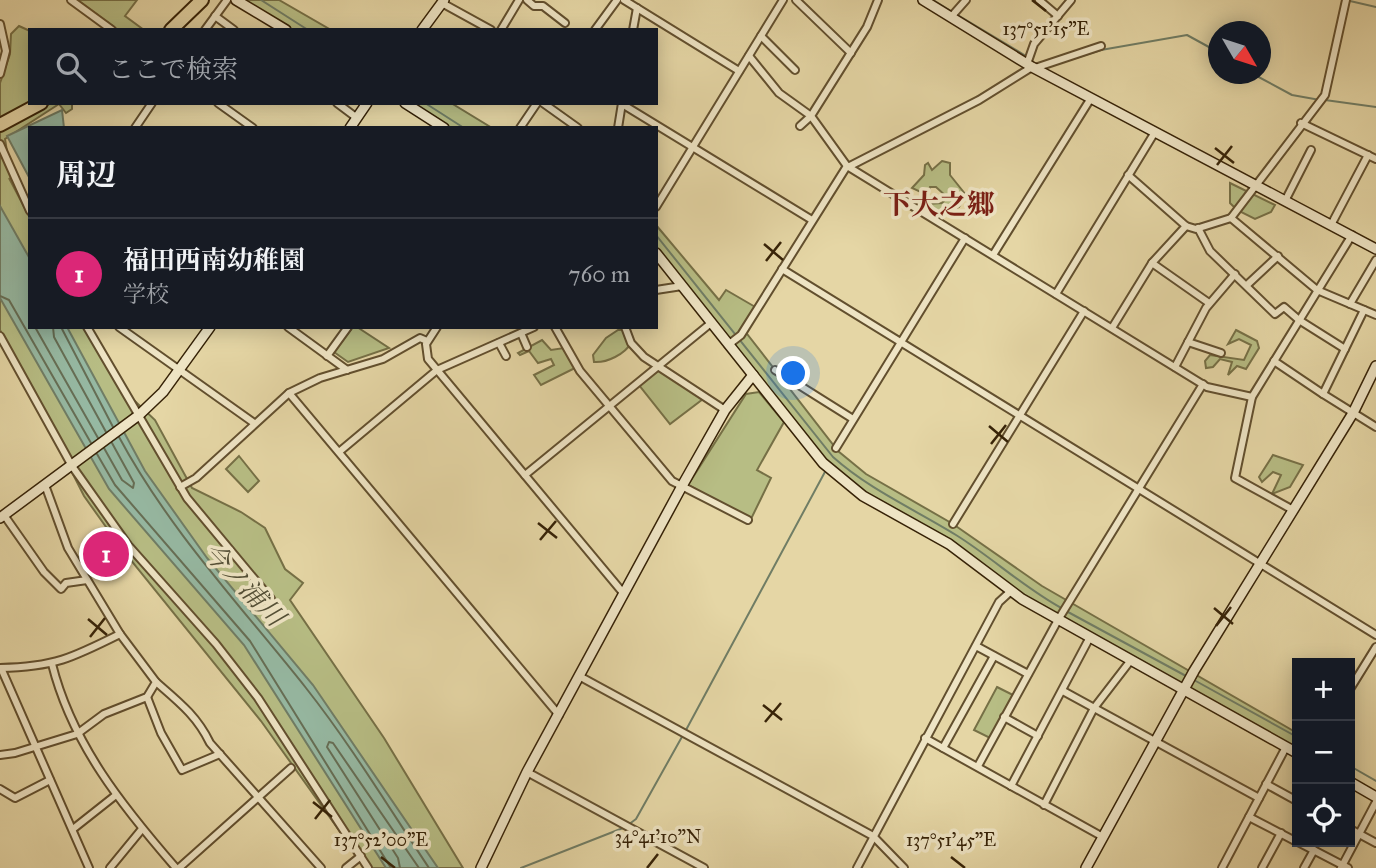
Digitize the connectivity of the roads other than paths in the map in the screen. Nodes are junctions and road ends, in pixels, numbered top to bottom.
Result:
1 (71, 0) edge
2 (202, 0) edge
3 (227, 0) edge
4 (236, 0) edge
5 (519, 0) edge
6 (527, 0) edge
7 (617, 0) edge
8 (624, 0) edge
9 (783, 0) edge
10 (796, 0) edge
11 (878, 0) edge
12 (923, 0) edge
13 (966, 0) edge
14 (1039, 0) edge
15 (1071, 0) edge
16 (1346, 0) edge
17 (443, 1) edge
18 (637, 8) junction
19 (215, 16) junction
20 (1058, 16) junction
21 (951, 17) junction
22 (565, 23) dead end
23 (0, 24) edge
24 (108, 28) edge
25 (173, 28) edge
26 (206, 28) edge
27 (231, 28) edge
28 (283, 28) edge
29 (423, 28) edge
30 (488, 28) edge
31 (503, 28) edge
32 (596, 28) edge
33 (633, 28) edge
34 (761, 36) junction
35 (1101, 46) dead end
36 (851, 53) junction
37 (749, 56) junction
38 (1031, 67) junction
39 (795, 70) dead end
40 (740, 71) junction
41 (0, 74) edge
42 (1091, 98) junction
43 (37, 105) edge
44 (151, 105) edge
45 (221, 105) edge
46 (340, 105) edge
47 (366, 105) edge
48 (408, 105) edge
49 (536, 105) edge
50 (547, 105) edge
51 (622, 105) edge
52 (624, 105) edge
53 (811, 116) junction
54 (357, 118) junction
55 (1301, 123) junction
56 (0, 125) edge
57 (136, 126) edge
58 (250, 126) edge
59 (351, 126) edge
60 (441, 126) edge
61 (521, 126) edge
62 (575, 126) edge
63 (618, 126) edge
64 (800, 126) dead end
65 (1155, 132) junction
66 (0, 144) edge
67 (693, 147) junction
68 (1311, 150) dead end
69 (1368, 155) junction
70 (1376, 159) edge
71 (847, 166) junction
72 (1128, 175) junction
73 (1255, 185) junction
74 (1285, 201) junction
75 (658, 205) edge
76 (28, 207) edge
77 (1231, 218) junction
78 (812, 220) junction
79 (1331, 225) junction
80 (1186, 226) junction
81 (1198, 228) junction
82 (1352, 235) junction
83 (965, 238) junction
84 (1376, 249) edge
85 (658, 256) edge
86 (993, 256) junction
87 (1278, 256) junction
88 (1376, 260) edge
89 (1152, 263) junction
90 (782, 269) junction
91 (1235, 274) junction
92 (1247, 285) junction
93 (682, 286) junction
94 (658, 289) edge
95 (1317, 290) junction
96 (1056, 294) junction
97 (1209, 303) junction
98 (1350, 304) junction
99 (1364, 310) junction
100 (1084, 311) junction
101 (1376, 315) edge
102 (1299, 320) junction
103 (712, 323) junction
104 (1112, 328) junction
105 (88, 329) edge
106 (93, 329) edge
107 (122, 329) edge
108 (209, 329) edge
109 (291, 329) edge
110 (347, 329) edge
111 (436, 329) edge
112 (529, 329) edge
113 (556, 329) edge
114 (626, 329) edge
115 (520, 333) junction
116 (0, 336) edge
117 (94, 340) junction
118 (427, 341) junction
119 (900, 342) junction
120 (1188, 342) junction
121 (499, 343) junction
122 (730, 343) junction
123 (527, 347) dead end
124 (1345, 349) junction
125 (1221, 353) dead end
126 (327, 356) junction
127 (506, 356) dead end
128 (1274, 361) junction
129 (659, 366) junction
130 (1376, 366) edge
131 (1175, 368) junction
132 (180, 370) junction
133 (347, 370) junction
134 (437, 370) junction
135 (775, 370) dead end
136 (752, 375) junction
137 (1203, 384) junction
138 (289, 393) junction
139 (1323, 394) junction
140 (1252, 397) junction
141 (609, 407) junction
142 (725, 410) junction
143 (1353, 413) junction
144 (138, 416) junction
145 (1019, 416) junction
146 (853, 419) junction
147 (254, 423) junction
148 (1376, 428) edge
149 (836, 448) dead end
150 (339, 452) junction
151 (73, 465) junction
152 (525, 475) junction
153 (45, 485) junction
154 (180, 486) junction
155 (682, 486) junction
156 (1138, 488) junction
157 (1293, 510) junction
158 (2, 516) edge
159 (748, 520) dead end
160 (953, 524) dead end
161 (1260, 564) junction
162 (87, 580) junction
163 (1011, 591) junction
164 (624, 594) junction
165 (271, 599) dead end
166 (1059, 618) junction
167 (120, 634) junction
168 (1376, 635) edge
169 (1090, 637) junction
170 (976, 646) junction
171 (1376, 647) edge
172 (994, 656) junction
173 (1131, 660) junction
174 (52, 664) junction
175 (1, 668) edge
176 (1028, 674) junction
177 (579, 676) junction
178 (1355, 681) edge
179 (156, 682) junction
180 (1184, 689) junction
181 (1063, 691) junction
182 (147, 697) junction
183 (1094, 708) junction
184 (558, 715) junction
185 (1004, 718) junction
186 (76, 734) junction
187 (1038, 736) junction
188 (925, 738) junction
189 (1155, 742) junction
190 (1286, 747) junction
191 (35, 748) junction
192 (943, 748) junction
193 (1292, 750) edge
194 (220, 754) junction
195 (0, 755) edge
196 (978, 766) junction
197 (291, 768) dead end
198 (527, 772) junction
199 (50, 780) junction
200 (1266, 784) junction
201 (1353, 784) edge
202 (1011, 786) junction
203 (0, 789) edge
204 (116, 795) junction
205 (258, 797) junction
206 (1259, 798) junction
207 (1292, 798) edge
208 (1376, 799) edge
209 (1044, 805) junction
210 (1249, 817) junction
211 (73, 829) junction
212 (142, 829) junction
213 (1355, 832) edge
214 (1281, 833) junction
215 (1359, 834) junction
216 (873, 836) junction
217 (1103, 837) junction
218 (1292, 839) edge
219 (1376, 843) edge
220 (1308, 847) edge
221 (1314, 850) junction
222 (361, 856) junction
223 (1344, 867) edge
224 (89, 868) edge
225 (110, 868) edge
226 (178, 868) edge
227 (321, 868) edge
228 (346, 868) edge
229 (368, 868) edge
230 (481, 868) edge
231 (704, 868) edge
232 (857, 868) edge
233 (904, 868) edge
234 (1086, 868) edge
235 (1222, 868) edge
236 (1262, 868) edge
237 (1304, 868) edge

1 - 24 street
2 - 25 highway
3 - 19 street
4 - 28 street
5 - 31 street
6 - 22 street
7 - 32 street
8 - 18 street
9 - 34 street
10 - 36 street
11 - 36 street
12 - 21 street
13 - 21 street
14 - 20 street
15 - 20 street
16 - 55 street
17 - 29 street
17 - 30 street
18 - 33 street
18 - 40 street
19 - 26 street
19 - 27 street
20 - 38 street
21 - 38 street
23 - 41 street
34 - 37 street
34 - 39 street
35 - 38 street
36 - 53 street
37 - 40 street
37 - 53 street
38 - 42 street
38 - 71 street
40 - 67 street
42 - 65 street
42 - 86 street
43 - 56 highway
44 - 57 street
45 - 58 street
46 - 54 street
47 - 54 street
48 - 60 street
49 - 61 street
50 - 62 street
51 - 63 street
52 - 67 street
53 - 64 street
53 - 71 street
54 - 59 street
55 - 69 street
55 - 73 street
65 - 72 street
65 - 73 street
66 - 76 street
67 - 75 street
67 - 78 street
68 - 74 street
69 - 70 street
69 - 79 street
71 - 78 street
71 - 83 street
72 - 80 street
72 - 96 street
73 - 74 street
73 - 77 street
74 - 79 street
77 - 81 street
77 - 87 street
78 - 90 street
79 - 82 street
80 - 81 street
80 - 89 street
81 - 91 street
82 - 84 street
82 - 95 street
83 - 86 street
83 - 119 street
85 - 93 street
86 - 96 street
87 - 92 street
87 - 95 street
88 - 98 street
89 - 97 street
89 - 104 street
90 - 119 street
90 - 122 street
91 - 92 street
91 - 97 street
92 - 102 street
93 - 94 street
93 - 103 street
95 - 98 street
95 - 102 street
96 - 100 street
97 - 120 street
98 - 99 street
99 - 101 street
99 - 124 street
100 - 104 street
100 - 145 street
102 - 124 street
102 - 128 street
103 - 122 street
103 - 129 street
104 - 131 street
105 - 117 street
106 - 117 street
107 - 132 street
108 - 132 street
109 - 126 street
110 - 126 street
111 - 118 street
112 - 115 street
113 - 141 street
114 - 129 street
115 - 121 street
115 - 123 street
116 - 151 street
117 - 144 street
118 - 133 street
118 - 134 street
119 - 145 street
119 - 146 street
120 - 125 street
120 - 131 street
121 - 127 street
121 - 134 street
122 - 136 street
124 - 139 street
126 - 133 street
128 - 139 street
128 - 140 street
129 - 141 street
129 - 142 street
130 - 143 street
131 - 137 street
132 - 144 street
132 - 147 street
133 - 138 street
134 - 150 street
134 - 152 street
135 - 146 street
136 - 142 street
136 - 163 street
137 - 140 street
137 - 156 street
138 - 147 street
138 - 150 street
139 - 143 street
140 - 157 street
141 - 152 street
141 - 155 street
142 - 155 street
143 - 148 street
143 - 157 street
144 - 151 street
144 - 154 street
145 - 156 street
145 - 160 street
146 - 149 street
147 - 154 street
150 - 184 street
151 - 153 street
151 - 222 street
152 - 164 street
153 - 158 street
153 - 162 street
154 - 165 street
155 - 159 street
155 - 164 street
156 - 161 street
156 - 166 street
157 - 161 street
158 - 162 street
161 - 168 street
161 - 180 street
162 - 167 street
163 - 166 street
163 - 170 street
164 - 177 street
166 - 169 street
166 - 176 street
167 - 174 street
167 - 179 street
169 - 173 street
169 - 181 street
170 - 172 street
170 - 188 street
171 - 178 street
172 - 176 street
172 - 192 street
173 - 180 street
173 - 183 street
174 - 175 street
174 - 186 street
175 - 191 street
176 - 185 street
177 - 184 street
177 - 216 street
179 - 182 street
179 - 194 street
180 - 189 street
180 - 190 street
181 - 183 street
181 - 187 street
182 - 186 street
182 - 194 street
183 - 189 street
183 - 209 street
184 - 198 street
185 - 187 street
185 - 196 street
186 - 191 street
186 - 204 street
187 - 202 street
188 - 192 street
188 - 216 street
189 - 206 street
189 - 217 street
190 - 193 street
190 - 200 street
191 - 195 street
191 - 199 street
192 - 196 street
194 - 205 street
196 - 202 street
197 - 205 street
198 - 230 street
198 - 231 street
199 - 203 street
199 - 211 street
200 - 206 street
200 - 207 street
201 - 208 street
202 - 209 street
204 - 211 street
204 - 212 street
205 - 226 street
205 - 227 street
206 - 210 street
208 - 215 street
209 - 217 street
210 - 214 street
210 - 235 street
211 - 224 street
212 - 225 street
212 - 226 street
213 - 215 street
214 - 218 street
214 - 236 street
215 - 219 street
215 - 223 street
216 - 232 street
216 - 233 street
217 - 234 street
220 - 221 street
221 - 223 street
221 - 237 street
222 - 228 street
222 - 229 street

